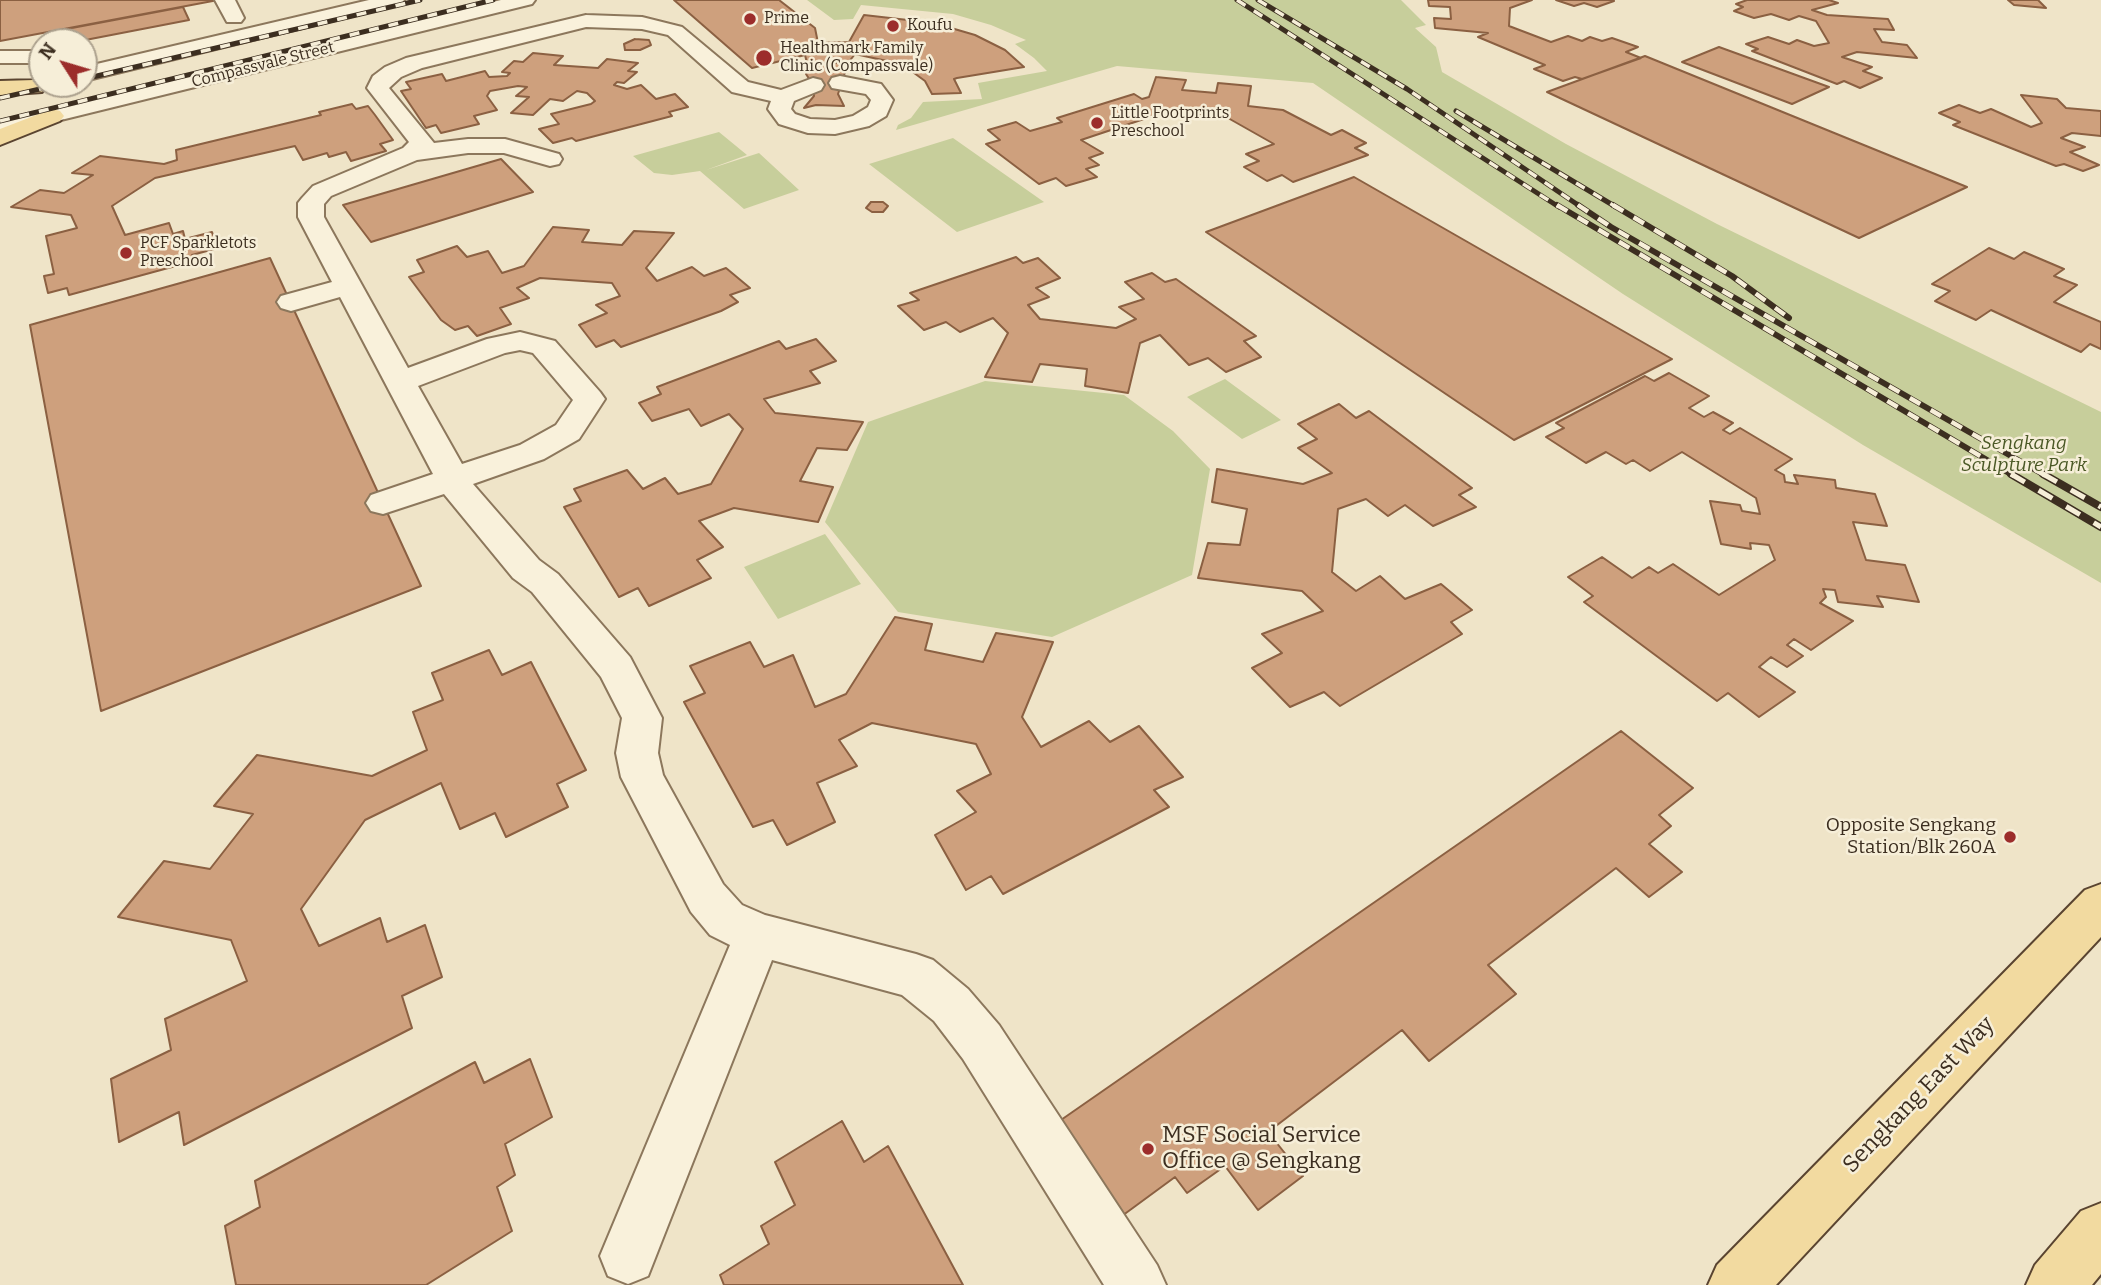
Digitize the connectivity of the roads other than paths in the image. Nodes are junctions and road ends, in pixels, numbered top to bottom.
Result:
1 (313, 0) edge
2 (394, 0) edge
3 (525, 0) edge
4 (645, 2) edge
5 (596, 8) edge
6 (229, 9) edge
7 (642, 23) junction
8 (171, 32) dead end
9 (26, 51) edge
10 (0, 57) edge
11 (98, 71) edge
12 (840, 83) dead end
13 (813, 85) dead end
14 (28, 86) edge
15 (0, 88) edge
16 (28, 88) edge
17 (0, 94) edge
18 (784, 97) junction
19 (52, 116) junction
20 (0, 128) edge
21 (0, 138) edge
22 (412, 153) junction
23 (550, 159) dead end
24 (348, 286) junction
25 (291, 302) dead end
26 (400, 382) junction
27 (452, 479) junction
28 (383, 503) dead end
29 (2101, 905) edge
30 (758, 935) junction
31 (2101, 1231) edge
32 (628, 1256) dead end
33 (1137, 1285) edge
34 (1737, 1285) edge
35 (2055, 1285) edge

1 - 6 street
2 - 11 street, Compassvale Street
3 - 19 street, Compassvale Street
4 - 7 street
5 - 7 street
5 - 22 street
6 - 8 street
7 - 18 street
9 - 10 street
12 - 18 street
13 - 18 street
14 - 15 main road
16 - 17 street
19 - 20 street, Compassvale Street
19 - 21 main road
22 - 23 street
22 - 24 street
24 - 25 street
24 - 26 street
26 - 27 street
26 - 27 street
27 - 28 street
27 - 30 street
29 - 34 main road, Sengkang East Way
30 - 32 street
30 - 33 street
31 - 35 main road

